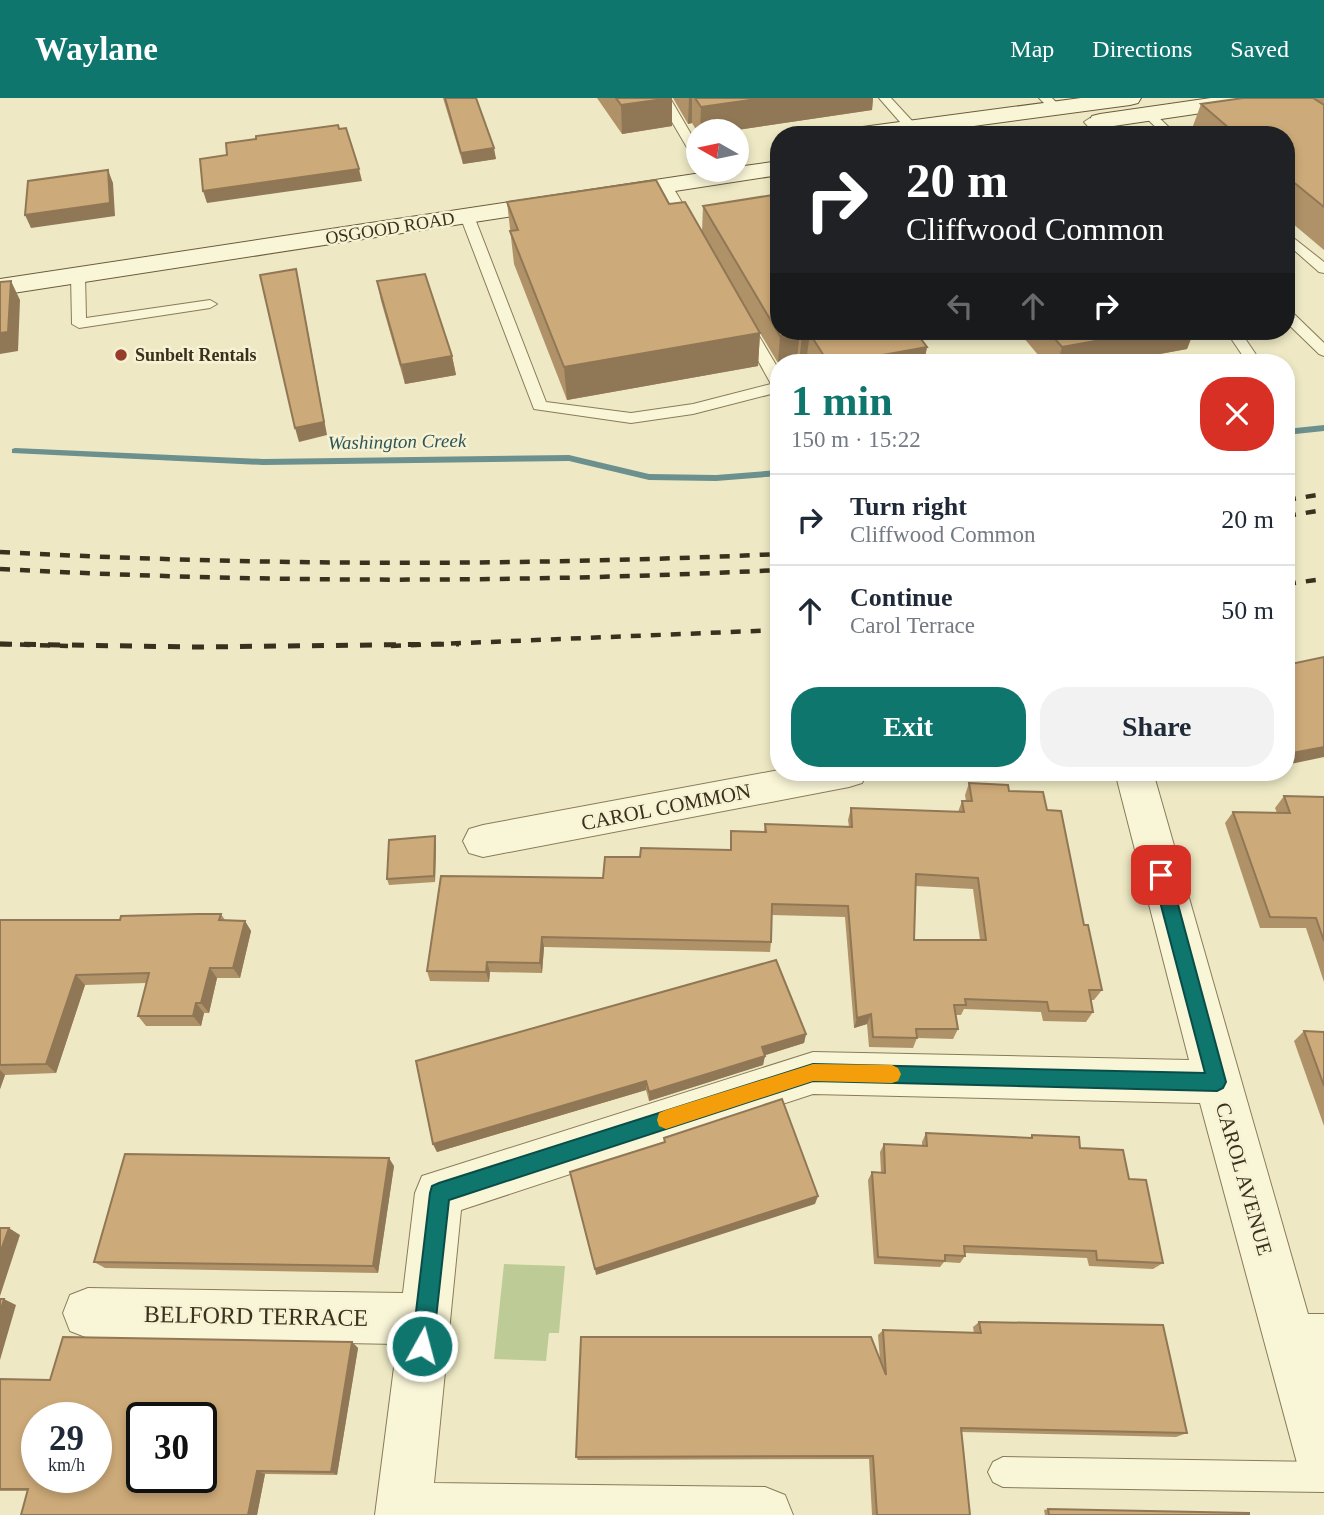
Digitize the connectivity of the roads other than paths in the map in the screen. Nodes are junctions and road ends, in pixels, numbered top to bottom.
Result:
1 (664, 98) edge
2 (885, 98) edge
3 (1256, 98) edge
4 (1051, 103) edge
5 (1110, 112) edge
6 (1148, 114) junction
7 (910, 126) edge
8 (917, 126) edge
9 (1057, 126) edge
10 (1161, 126) edge
11 (686, 136) edge
12 (686, 159) edge
13 (770, 169) edge
14 (665, 184) junction
15 (385, 205) dead end
16 (467, 216) junction
17 (137, 242) dead end
18 (699, 244) edge
19 (1295, 244) edge
20 (0, 264) edge
21 (1324, 270) edge
22 (78, 275) junction
23 (0, 287) edge
24 (210, 304) dead end
25 (739, 314) edge
26 (1295, 323) edge
27 (1324, 351) edge
28 (770, 370) edge
29 (770, 388) edge
30 (801, 781) edge
31 (1135, 781) edge
32 (483, 841) dead end
33 (1217, 1082) junction
34 (88, 1313) dead end
35 (425, 1319) junction
36 (1307, 1340) edge
37 (1324, 1463) edge
38 (1003, 1472) dead end
39 (1324, 1477) edge
40 (403, 1513) edge
41 (765, 1515) edge

1 - 11 lane
2 - 7 lane
3 - 6 main road
4 - 5 main road
4 - 8 main road
5 - 6 main road
5 - 9 main road
6 - 10 lane
12 - 15 main road, OSGOOD ROAD
13 - 14 main road, OSGOOD ROAD
14 - 16 main road, OSGOOD ROAD
14 - 18 lane
16 - 22 main road, OSGOOD ROAD
16 - 29 lane
17 - 20 main road
19 - 21 lane
22 - 23 main road, OSGOOD ROAD
22 - 24 lane
25 - 28 lane
26 - 27 lane
30 - 32 main road, CAROL COMMON
31 - 33 main road, CAROL AVENUE
33 - 35 main road
33 - 36 main road, CAROL AVENUE
34 - 35 main road, BELFORD TERRACE
35 - 40 main road
36 - 37 main road, CAROL AVENUE
38 - 39 lane
40 - 41 main road

